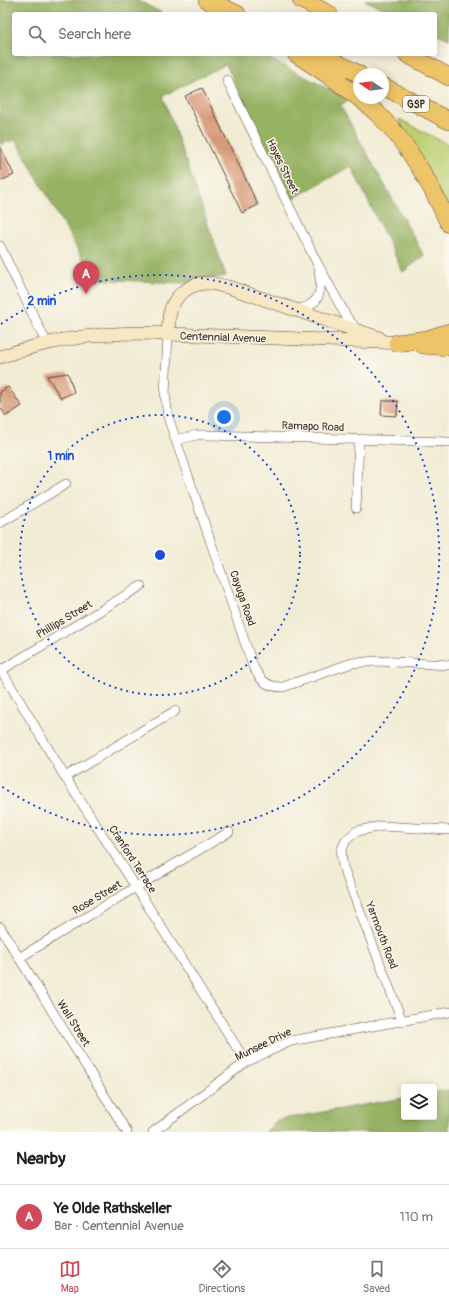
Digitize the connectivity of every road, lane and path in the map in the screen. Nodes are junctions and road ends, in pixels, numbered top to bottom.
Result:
1 (203, 0) edge
2 (207, 0) edge
3 (300, 0) edge
4 (225, 12) edge
5 (233, 12) edge
6 (325, 12) edge
7 (299, 56) edge
8 (324, 56) edge
9 (411, 56) edge
10 (417, 56) edge
11 (353, 71) edge
12 (449, 71) edge
13 (449, 77) edge
14 (228, 80) dead end
15 (389, 89) edge
16 (449, 121) edge
17 (449, 224) edge
18 (0, 246) edge
19 (316, 263) junction
20 (291, 309) junction
21 (360, 332) junction
22 (449, 332) edge
23 (168, 335) junction
24 (449, 342) edge
25 (397, 343) junction
26 (47, 344) junction
27 (449, 347) edge
28 (0, 358) edge
29 (176, 440) junction
30 (358, 440) junction
31 (449, 442) edge
32 (66, 484) dead end
33 (356, 508) dead end
34 (0, 523) edge
35 (141, 586) dead end
36 (449, 665) edge
37 (0, 670) edge
38 (175, 711) dead end
39 (66, 777) junction
40 (449, 830) edge
41 (229, 832) dead end
42 (136, 887) junction
43 (0, 927) edge
44 (19, 958) junction
45 (449, 1012) edge
46 (402, 1021) junction
47 (246, 1062) junction
48 (127, 1132) edge
49 (153, 1132) edge

1 - 4 highway
2 - 5 highway
3 - 6 highway
7 - 17 highway
8 - 11 highway
9 - 13 highway
10 - 12 highway
14 - 19 street, Hayes Street
15 - 16 highway, GSP
18 - 26 street
19 - 20 street, Hayes Street
19 - 21 street, Hayes Street
20 - 21 main road
20 - 23 main road
21 - 25 main road
22 - 25 highway
23 - 25 main road, Centennial Avenue
23 - 26 main road, Centennial Avenue
23 - 29 street, Cayuga Road
24 - 25 main road, Centennial Avenue
25 - 27 highway
26 - 28 main road, Centennial Avenue
29 - 30 street, Ramapo Road
29 - 36 street, Cayuga Road
30 - 31 street, Ramapo Road
30 - 33 street
32 - 34 street
35 - 37 street, Phillips Street
37 - 39 street, Cranford Terrace
38 - 39 street
39 - 42 street, Cranford Terrace
40 - 46 street, Yarmouth Road
41 - 42 street, Rose Street
42 - 44 street, Rose Street
42 - 47 street, Cranford Terrace
43 - 44 street, Wall Street
44 - 48 street, Wall Street
45 - 46 street, Munsee Drive
46 - 47 street, Munsee Drive
47 - 49 street, Munsee Drive

